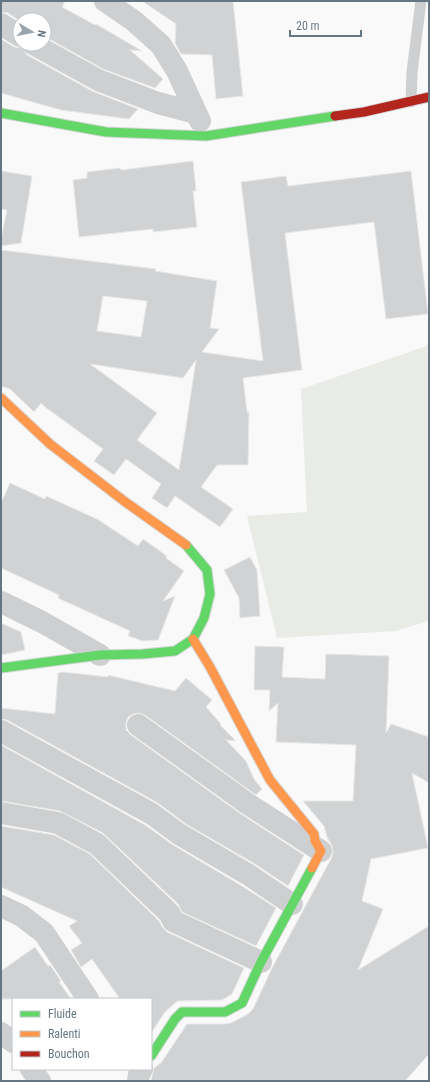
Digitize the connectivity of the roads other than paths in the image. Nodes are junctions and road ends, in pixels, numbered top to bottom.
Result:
1 (105, 1) edge
2 (421, 1) edge
3 (1, 24) edge
4 (12, 31) edge
5 (47, 52) edge
6 (429, 97) edge
7 (411, 102) junction
8 (1, 113) edge
9 (196, 113) junction
10 (206, 136) junction
11 (1, 398) edge
12 (1, 602) edge
13 (193, 639) junction
14 (100, 655) junction
15 (1, 668) edge
16 (138, 725) dead end
17 (1, 731) edge
18 (1, 813) edge
19 (321, 851) junction
20 (292, 904) junction
21 (1, 906) edge
22 (260, 962) junction
23 (87, 998) edge
24 (1, 1033) edge
25 (12, 1041) edge
26 (152, 1054) edge
27 (32, 1070) edge
28 (40, 1081) edge

1 - 9 street
2 - 7 lane
3 - 4 street
5 - 9 street
6 - 7 street
7 - 10 street
8 - 10 street
9 - 10 street
11 - 13 street
12 - 14 street
13 - 14 street
13 - 19 street
14 - 15 street
16 - 19 street
17 - 20 street
18 - 22 street
19 - 20 street
20 - 22 street
21 - 23 street
22 - 26 street
24 - 25 street
27 - 28 street

